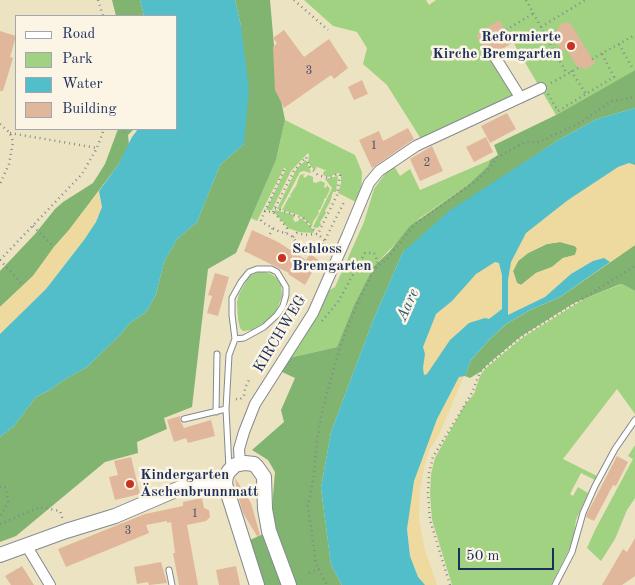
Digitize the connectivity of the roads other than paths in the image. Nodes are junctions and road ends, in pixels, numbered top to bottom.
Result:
1 (496, 57) dead end
2 (541, 88) dead end
3 (520, 97) junction
4 (235, 339) junction
5 (217, 354) dead end
6 (226, 410) junction
7 (216, 412) junction
8 (184, 419) dead end
9 (635, 420) edge
10 (231, 471) junction
11 (26, 544) junction
12 (0, 555) edge
13 (169, 570) dead end
14 (50, 585) edge
15 (172, 585) edge
16 (257, 585) edge
17 (289, 585) edge
18 (555, 585) edge

1 - 3 street
2 - 3 street, KIRCHWEG
3 - 10 street, KIRCHWEG
4 - 4 lane
4 - 6 lane
5 - 7 lane
6 - 7 lane
6 - 10 lane
7 - 8 lane
9 - 18 lane
10 - 11 street
10 - 16 street
10 - 17 street
11 - 12 street
11 - 14 street
13 - 15 lane

